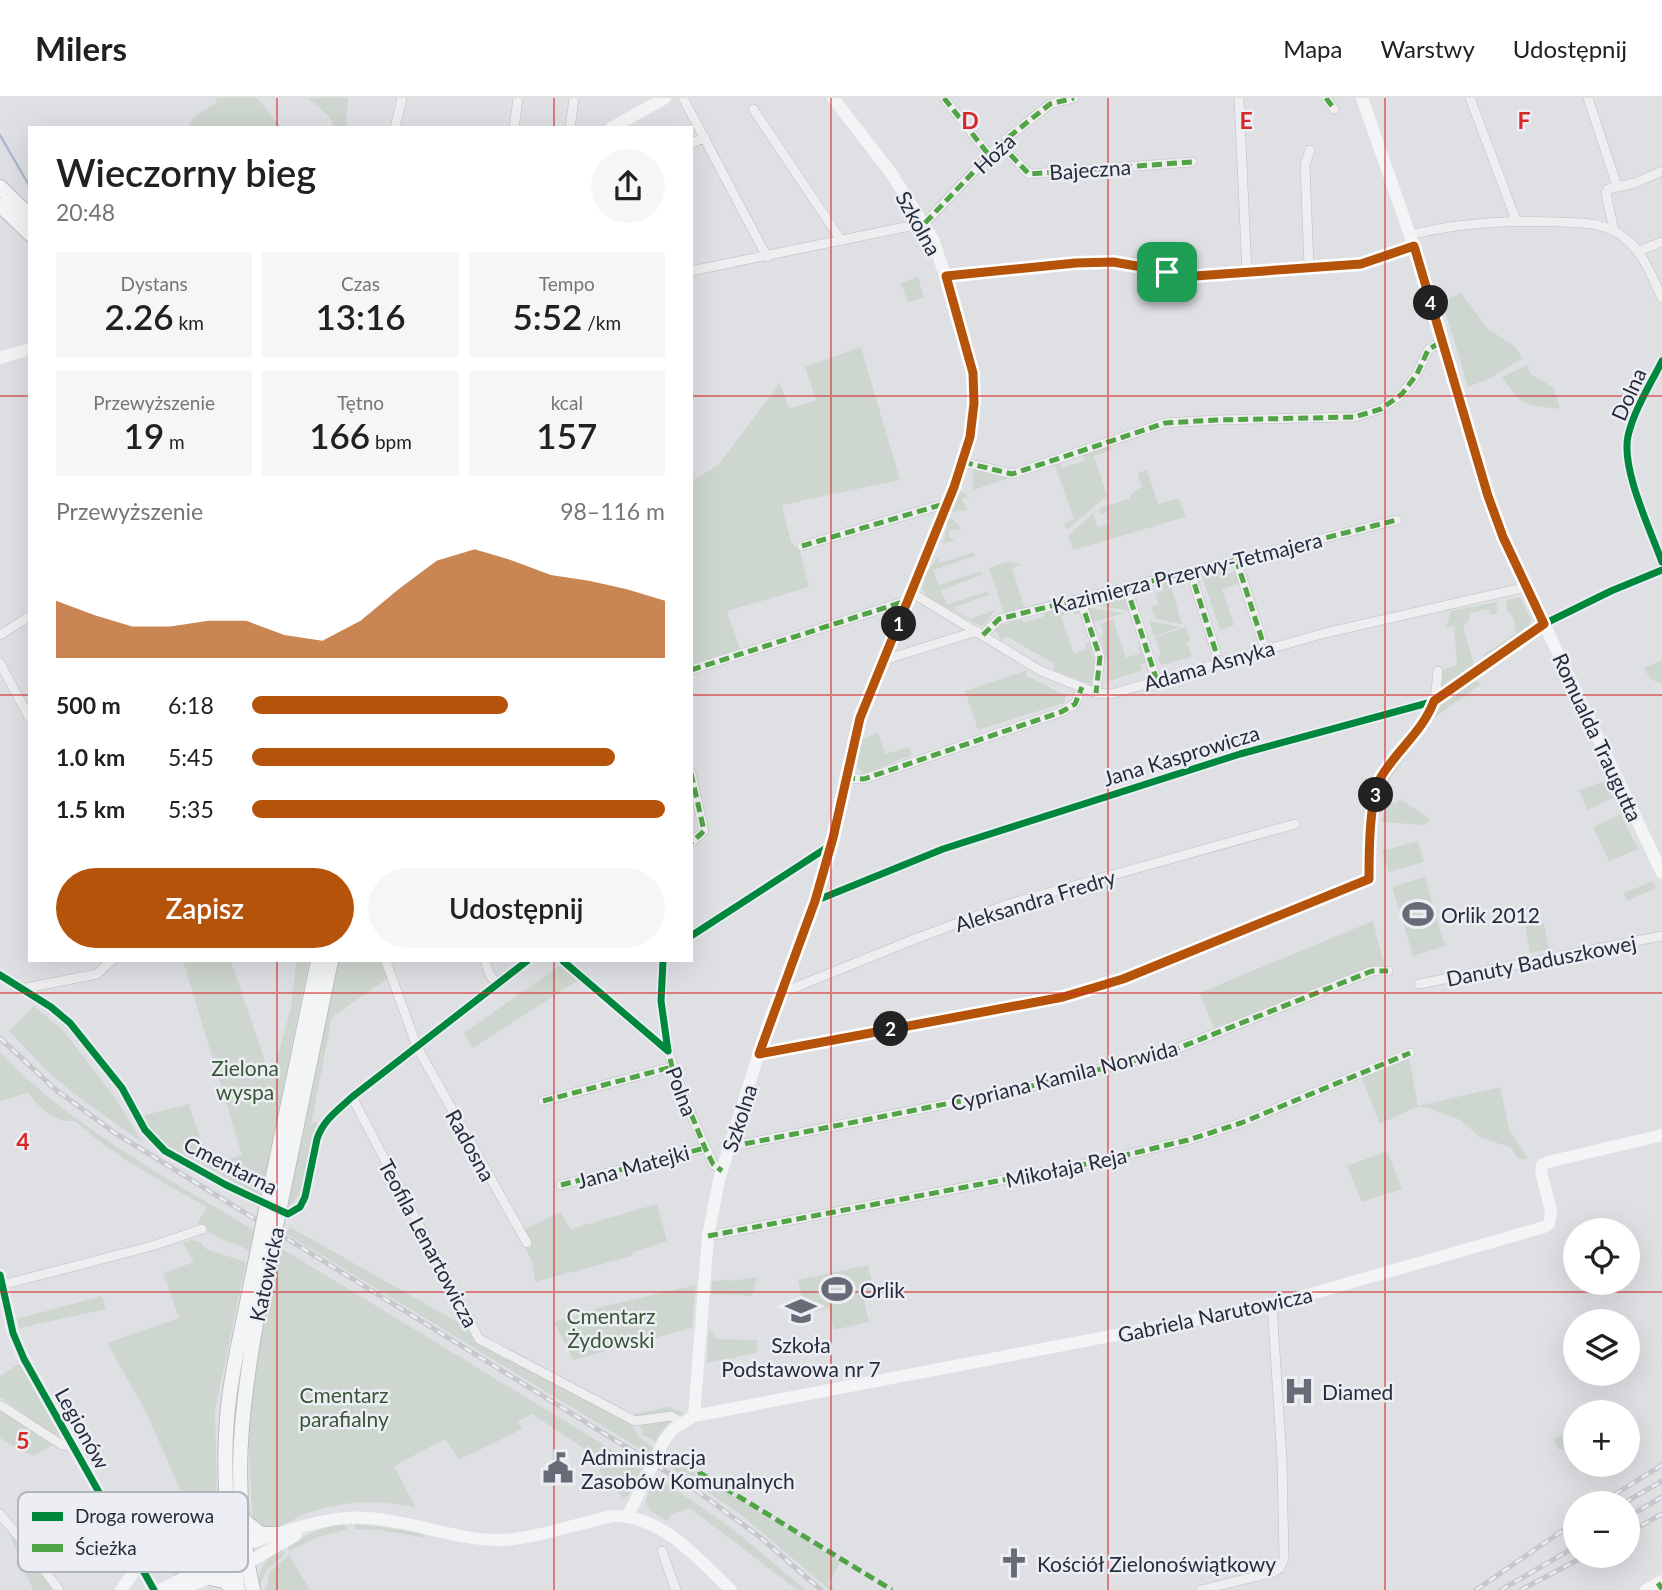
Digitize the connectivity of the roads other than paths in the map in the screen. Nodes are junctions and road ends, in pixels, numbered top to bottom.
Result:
1 (402, 98) edge
2 (518, 98) edge
3 (574, 98) edge
4 (683, 98) edge
5 (833, 98) edge
6 (944, 98) edge
7 (1074, 98) edge
8 (1239, 98) edge
9 (1326, 98) edge
10 (1470, 98) edge
11 (1588, 98) edge
12 (662, 99) edge
13 (1366, 99) edge
14 (1047, 101) edge
15 (753, 109) dead end
16 (1334, 109) dead end
17 (395, 126) edge
18 (514, 126) edge
19 (570, 126) edge
20 (615, 126) edge
21 (705, 137) junction
22 (693, 143) edge
23 (1000, 144) junction
24 (1310, 150) dead end
25 (989, 155) junction
26 (1192, 162) dead end
27 (1662, 171) edge
28 (1617, 186) junction
29 (0, 187) edge
30 (0, 205) edge
31 (28, 214) edge
32 (1516, 220) junction
33 (925, 223) junction
34 (1614, 231) junction
35 (28, 232) edge
36 (841, 240) junction
37 (1412, 241) junction
38 (1662, 242) edge
39 (1639, 251) junction
40 (767, 257) junction
41 (1309, 267) junction
42 (693, 271) edge
43 (1247, 273) junction
44 (946, 276) junction
45 (1662, 298) edge
46 (1442, 341) junction
47 (28, 350) edge
48 (0, 358) edge
49 (1662, 361) edge
50 (962, 462) junction
51 (947, 503) junction
52 (1397, 520) dead end
53 (802, 546) dead end
54 (1236, 559) junction
55 (1662, 562) edge
56 (1190, 570) junction
57 (1662, 570) edge
58 (1126, 586) junction
59 (1527, 587) junction
60 (910, 597) junction
61 (1080, 598) junction
62 (28, 617) edge
63 (1544, 624) junction
64 (980, 633) junction
65 (0, 635) edge
66 (1265, 649) junction
67 (884, 660) junction
68 (1219, 662) junction
69 (0, 663) edge
70 (693, 669) edge
71 (1438, 671) dead end
72 (1157, 681) junction
73 (1082, 687) junction
74 (1096, 693) junction
75 (1434, 701) junction
76 (28, 715) edge
77 (845, 778) junction
78 (693, 783) edge
79 (1295, 824) dead end
80 (693, 841) edge
81 (831, 845) junction
82 (1659, 859) edge
83 (1662, 873) edge
84 (815, 901) junction
85 (693, 935) edge
86 (1662, 936) edge
87 (110, 962) edge
88 (318, 962) edge
89 (331, 962) edge
90 (386, 962) edge
91 (485, 962) edge
92 (526, 962) edge
93 (564, 962) edge
94 (663, 962) edge
95 (1388, 971) dead end
96 (0, 975) edge
97 (1419, 984) dead end
98 (497, 985) junction
99 (21, 989) junction
100 (780, 993) junction
101 (417, 1047) junction
102 (668, 1051) junction
103 (759, 1054) junction
104 (1410, 1054) dead end
105 (672, 1067) junction
106 (352, 1097) junction
107 (543, 1101) dead end
108 (1662, 1135) edge
109 (730, 1143) junction
110 (705, 1148) junction
111 (722, 1171) junction
112 (280, 1177) junction
113 (561, 1185) dead end
114 (202, 1228) dead end
115 (708, 1236) junction
116 (527, 1243) dead end
117 (1, 1280) edge
118 (254, 1300) junction
119 (1272, 1305) junction
120 (0, 1405) edge
121 (688, 1419) junction
122 (73, 1446) junction
123 (99, 1492) edge
124 (228, 1492) edge
125 (240, 1492) edge
126 (0, 1514) edge
127 (628, 1516) junction
128 (322, 1523) junction
129 (248, 1524) edge
130 (278, 1534) junction
131 (18, 1536) edge
132 (248, 1544) edge
133 (662, 1551) dead end
134 (248, 1562) edge
135 (46, 1572) edge
136 (133, 1572) edge
137 (144, 1572) edge
138 (197, 1572) edge
139 (226, 1572) edge
140 (240, 1572) edge
141 (244, 1572) edge
142 (210, 1578) junction
143 (1662, 1581) edge
144 (59, 1590) edge
145 (121, 1590) edge
146 (154, 1590) edge
147 (160, 1590) edge
148 (167, 1590) edge
149 (236, 1590) edge
150 (253, 1590) edge
151 (676, 1590) edge
152 (731, 1590) edge
153 (1201, 1590) edge
154 (1646, 1590) edge

1 - 17 street
2 - 18 street
3 - 19 street
4 - 21 street
5 - 33 street, Szkolna
6 - 25 street
7 - 14 street, Hoża
8 - 43 street
9 - 16 street
10 - 32 street
11 - 28 street
12 - 20 street
13 - 37 street, Romualda Traugutta
14 - 23 street, Hoża
15 - 36 street
21 - 22 street
21 - 40 street
23 - 25 street, Hoża
23 - 26 street, Bajeczna
24 - 41 street
25 - 33 street, Hoża
27 - 28 street
28 - 34 street
29 - 31 main road
30 - 35 main road
32 - 34 street
32 - 37 street
33 - 36 street
33 - 44 street, Szkolna
34 - 39 street
36 - 40 street
37 - 41 street
37 - 46 street, Romualda Traugutta
38 - 39 street
39 - 45 street
40 - 42 street
41 - 43 street
43 - 44 street
44 - 50 street, Szkolna
46 - 50 street
46 - 59 street, Romualda Traugutta
47 - 48 street
49 - 55 street, Dolna
50 - 51 street, Szkolna
51 - 53 street
51 - 60 street, Szkolna
52 - 54 street, Kazimierza Przerwy-Tetmajera
54 - 56 street, Kazimierza Przerwy-Tetmajera
54 - 66 street
56 - 58 street, Kazimierza Przerwy-Tetmajera
56 - 68 street
57 - 63 street, Jana Kasprowicza
58 - 61 street, Kazimierza Przerwy-Tetmajera
58 - 72 street
59 - 63 street, Romualda Traugutta
59 - 66 street, Adama Asnyka
60 - 64 street
60 - 67 street, Szkolna
60 - 70 street
61 - 64 street, Kazimierza Przerwy-Tetmajera
61 - 74 street
62 - 65 street
63 - 75 street, Jana Kasprowicza
63 - 82 street, Romualda Traugutta
64 - 67 street, Kazimierza Przerwy-Tetmajera
64 - 73 street
66 - 68 street, Adama Asnyka
67 - 77 street, Szkolna
68 - 72 street, Adama Asnyka
69 - 76 street
71 - 75 street
72 - 74 street, Adama Asnyka
73 - 74 street
73 - 77 street
75 - 84 street, Jana Kasprowicza
75 - 103 street
77 - 81 street, Szkolna
78 - 80 street
79 - 100 street, Aleksandra Fredry
81 - 84 street, Szkolna
81 - 85 street
82 - 83 street, Romualda Traugutta
84 - 100 street, Szkolna
86 - 97 street, Danuty Baduszkowej
87 - 99 street
88 - 112 main road, Katowicka
89 - 112 main road, Katowicka
90 - 101 street, Radosna
91 - 98 street
92 - 98 street, Cmentarna
93 - 102 street
94 - 102 street, Polna
95 - 109 street, Cypriana Kamila Norwida
96 - 99 street, Cmentarna
98 - 101 street, Cmentarna
99 - 106 street, Cmentarna
100 - 103 street, Szkolna
101 - 106 street, Cmentarna
101 - 116 street, Radosna
102 - 105 street, Polna
103 - 109 street, Szkolna
104 - 115 street, Mikołaja Reja
105 - 107 street
105 - 110 street, Polna
106 - 121 street, Teofila Lenartowicza
108 - 119 street, Gabriela Narutowicza
109 - 111 street, Szkolna
110 - 111 street, Polna
110 - 113 street, Jana Matejki
111 - 115 street, Szkolna
112 - 118 main road, Katowicka, bridge
114 - 117 street
115 - 121 street, Szkolna
117 - 122 street, Legionów
118 - 124 main road, Katowicka
118 - 125 main road, Katowicka
119 - 121 street, Gabriela Narutowicza
119 - 153 street
120 - 122 street
121 - 127 street, bridge
122 - 123 street, Legionów
126 - 131 street
127 - 128 street
127 - 152 street
128 - 130 street
128 - 134 street
129 - 130 main road
130 - 132 street
133 - 151 street
135 - 144 street
136 - 145 street
137 - 146 street, Legionów
138 - 147 street
139 - 142 street
140 - 149 main road, Katowicka
141 - 150 main road, Katowicka
142 - 148 street
142 - 149 main road
143 - 154 street

